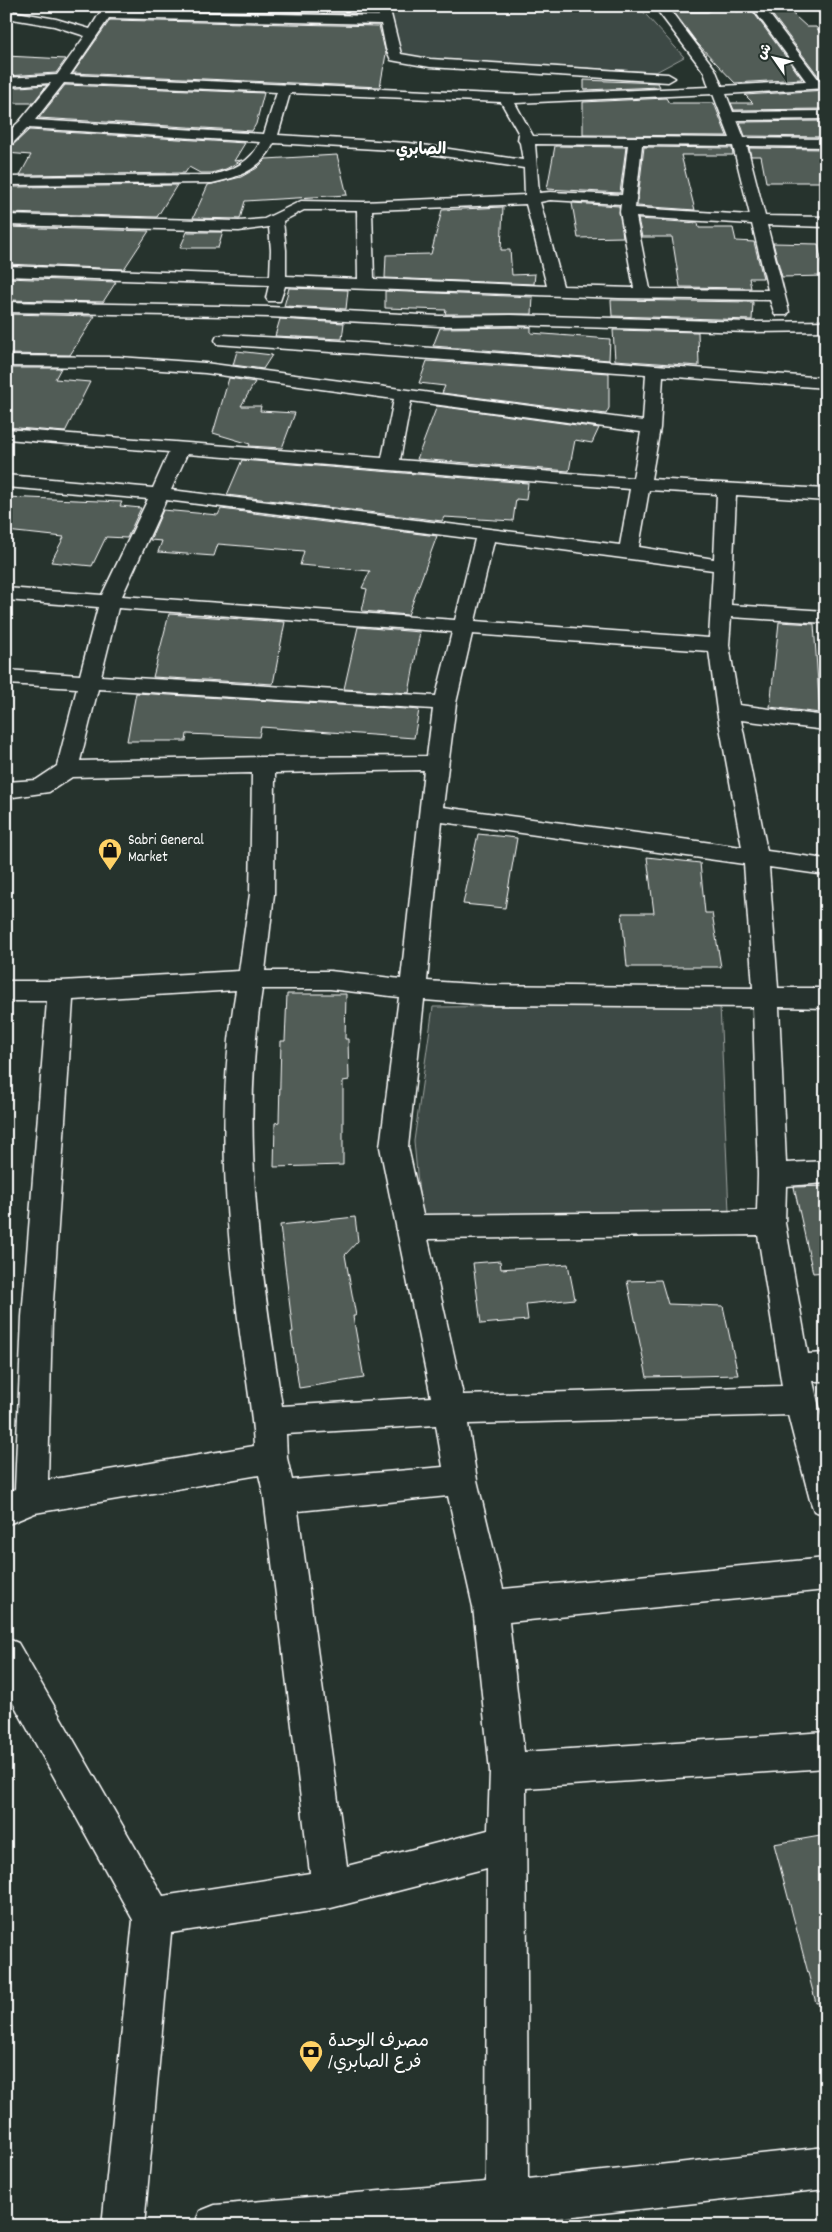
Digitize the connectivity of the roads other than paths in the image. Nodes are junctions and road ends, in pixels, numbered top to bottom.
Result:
1 (382, 6) edge
2 (708, 6) edge
3 (757, 6) edge
4 (822, 6) edge
5 (660, 7) edge
6 (107, 10) edge
7 (826, 12) edge
8 (8, 14) edge
9 (385, 20) junction
10 (93, 34) junction
11 (60, 79) junction
12 (6, 82) edge
13 (528, 84) junction
14 (821, 84) edge
15 (715, 86) junction
16 (284, 90) junction
17 (505, 98) junction
18 (826, 115) edge
19 (730, 116) junction
20 (25, 124) junction
21 (269, 140) junction
22 (525, 140) junction
23 (636, 141) junction
24 (6, 142) edge
25 (739, 142) junction
26 (826, 143) edge
27 (531, 165) junction
28 (9, 180) edge
29 (532, 198) junction
30 (364, 206) junction
31 (628, 206) junction
32 (6, 220) edge
33 (759, 220) junction
34 (274, 221) junction
35 (826, 222) edge
36 (6, 271) edge
37 (278, 280) junction
38 (366, 283) junction
39 (556, 290) junction
40 (643, 293) junction
41 (777, 295) junction
42 (6, 307) edge
43 (240, 311) junction
44 (269, 312) junction
45 (784, 326) junction
46 (826, 326) edge
47 (223, 340) junction
48 (6, 361) edge
49 (205, 368) junction
50 (655, 371) junction
51 (826, 383) edge
52 (404, 394) junction
53 (651, 428) junction
54 (6, 434) edge
55 (181, 447) junction
56 (390, 462) junction
57 (6, 481) edge
58 (640, 484) junction
59 (727, 490) junction
60 (159, 494) junction
61 (826, 496) edge
62 (486, 534) junction
63 (628, 553) junction
64 (723, 566) junction
65 (6, 594) edge
66 (110, 600) junction
67 (720, 610) junction
68 (826, 617) edge
69 (464, 626) junction
70 (720, 645) junction
71 (6, 677) edge
72 (90, 682) junction
73 (445, 703) junction
74 (728, 711) junction
75 (826, 723) edge
76 (436, 763) junction
77 (264, 764) junction
78 (67, 770) junction
79 (6, 790) edge
80 (431, 813) junction
81 (756, 858) junction
82 (826, 867) edge
83 (250, 980) junction
84 (413, 990) junction
85 (6, 991) edge
86 (61, 991) junction
87 (766, 996) junction
88 (826, 998) edge
89 (826, 1172) edge
90 (772, 1175) junction
91 (770, 1223) junction
92 (411, 1227) junction
93 (826, 1366) edge
94 (794, 1368) junction
95 (800, 1400) junction
96 (450, 1410) junction
97 (269, 1421) junction
98 (271, 1458) junction
99 (461, 1480) junction
100 (280, 1497) junction
101 (826, 1500) edge
102 (18, 1504) edge
103 (826, 1574) edge
104 (490, 1607) junction
105 (6, 1655) edge
106 (826, 1750) edge
107 (508, 1771) junction
108 (506, 1844) junction
109 (331, 1889) junction
110 (153, 1917) junction
111 (826, 2168) edge
112 (507, 2214) edge
113 (123, 2226) edge
114 (215, 2226) edge

1 - 9 street
2 - 5 street
3 - 14 street
4 - 7 street
5 - 15 street
6 - 9 street
6 - 10 street
8 - 10 street
9 - 13 street
10 - 11 street
11 - 12 street
11 - 16 street
11 - 20 street
13 - 15 street
13 - 15 street
13 - 17 street
14 - 15 street
15 - 19 street
16 - 17 street
16 - 21 street
17 - 22 street
18 - 19 street
19 - 25 street
20 - 21 street
20 - 24 street
21 - 27 street
21 - 28 street
22 - 23 street
22 - 27 street
23 - 25 street
23 - 31 street
25 - 26 street
25 - 33 street
27 - 29 street
29 - 30 street
29 - 31 street
29 - 39 street
30 - 34 street
30 - 38 street
31 - 33 street
31 - 40 street
32 - 34 street
33 - 35 street
33 - 41 street
34 - 37 street
36 - 37 street
37 - 38 street
37 - 44 street
38 - 39 street
39 - 40 street
40 - 41 street
41 - 45 street
42 - 43 street
43 - 44 street
43 - 47 street
44 - 45 street
45 - 46 street
47 - 49 street
47 - 50 street
48 - 49 street
49 - 52 street
50 - 51 street
50 - 53 street
52 - 53 street
52 - 56 street
53 - 58 street
54 - 55 street
55 - 56 street
55 - 60 street
56 - 58 street
57 - 60 street
58 - 59 street
58 - 63 street
59 - 61 street
59 - 64 street
60 - 62 street
60 - 66 street
62 - 63 street
62 - 69 street
63 - 64 street
64 - 67 street
65 - 66 street
66 - 69 street
66 - 72 street
67 - 68 street
67 - 70 street
69 - 70 street
69 - 73 street
70 - 74 street
71 - 72 street
72 - 73 street
72 - 78 street
73 - 76 street
74 - 75 street
74 - 81 street
76 - 77 street
76 - 80 street
77 - 78 street
77 - 83 street
78 - 79 street
80 - 81 street
80 - 84 street
81 - 82 street
81 - 87 street
83 - 84 street
83 - 86 street
83 - 97 street
84 - 87 street
84 - 92 street
85 - 86 street
86 - 102 street
87 - 88 street
87 - 90 street
89 - 90 street
90 - 91 street
91 - 92 street
91 - 94 street
92 - 96 street
93 - 94 street
94 - 95 street
95 - 96 street
95 - 101 street
96 - 97 street
96 - 99 street
97 - 98 street
98 - 100 street
98 - 102 street
99 - 100 street
99 - 104 street
100 - 109 street
103 - 104 street
104 - 107 street
105 - 110 street
106 - 107 street
107 - 108 street
108 - 109 street
108 - 112 street
109 - 110 street
110 - 113 street
111 - 112 street
112 - 114 street

